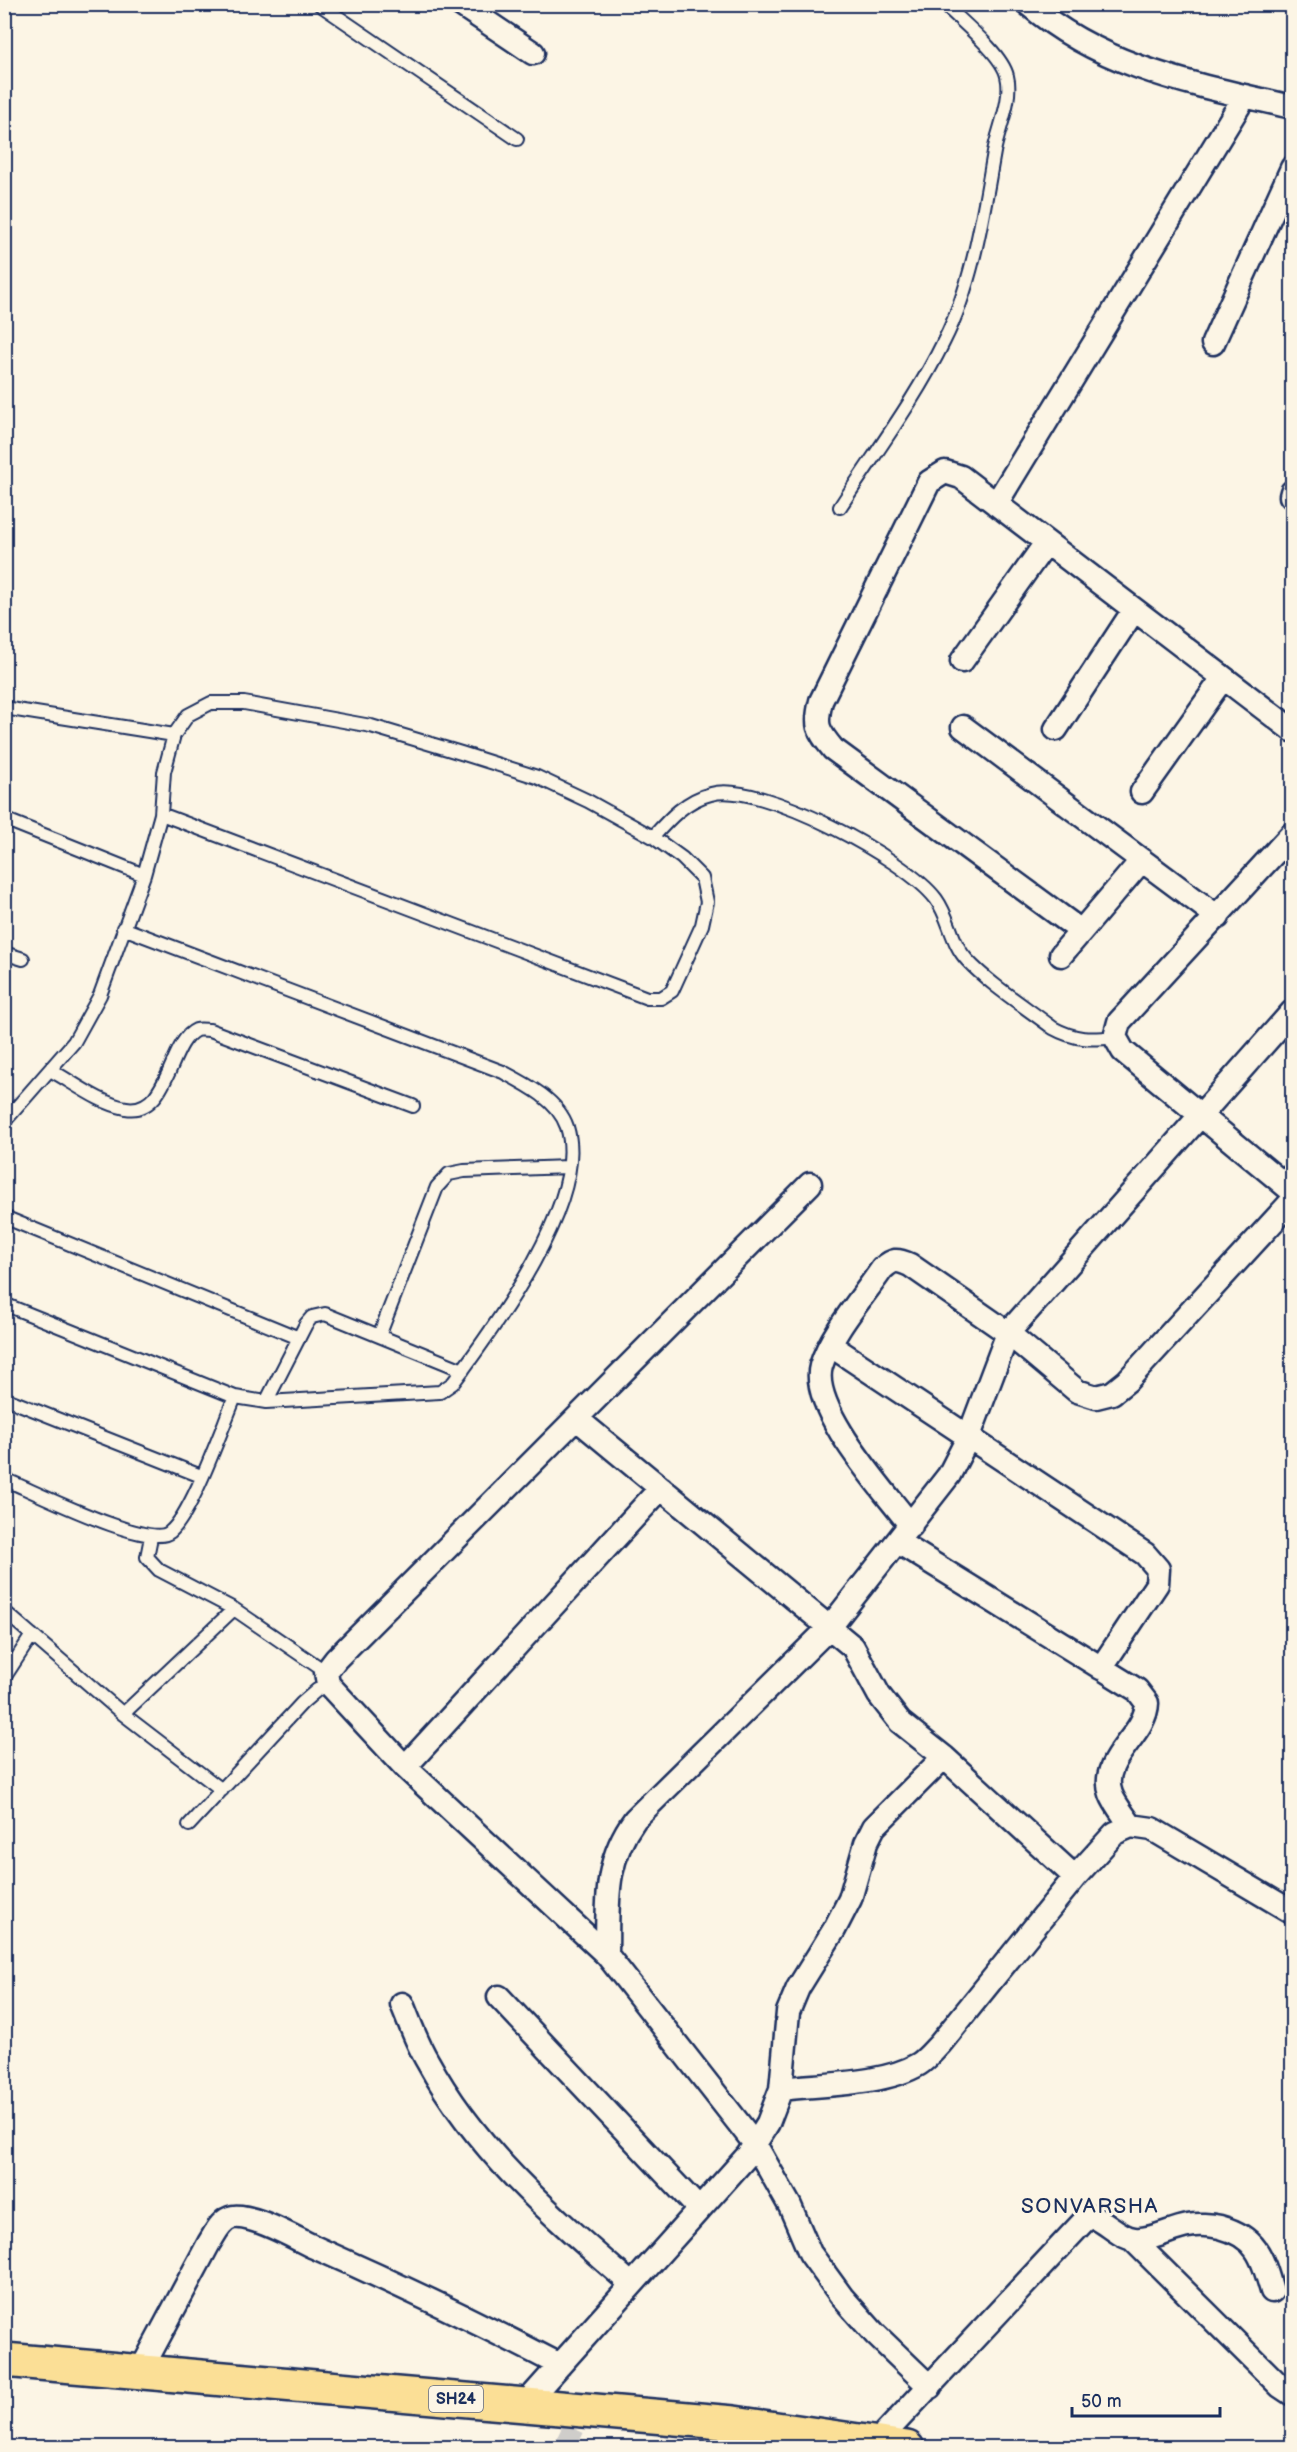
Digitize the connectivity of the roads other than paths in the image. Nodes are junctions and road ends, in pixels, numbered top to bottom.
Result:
1 (318, 4) edge
2 (460, 4) edge
3 (944, 4) edge
4 (1028, 4) edge
5 (533, 52) dead end
6 (1245, 96) junction
7 (1293, 107) edge
8 (518, 139) dead end
9 (1293, 168) edge
10 (1213, 343) dead end
11 (996, 504) junction
12 (840, 507) dead end
13 (1046, 543) junction
14 (1134, 610) junction
15 (962, 661) dead end
16 (1223, 678) junction
17 (4, 708) edge
18 (963, 727) dead end
19 (1056, 729) dead end
20 (1293, 730) edge
21 (174, 735) junction
22 (1142, 792) dead end
23 (161, 814) junction
24 (4, 819) edge
25 (1293, 834) edge
26 (653, 837) junction
27 (1142, 860) junction
28 (144, 875) junction
29 (1218, 917) junction
30 (123, 928) junction
31 (1081, 931) junction
32 (4, 953) edge
33 (1060, 955) dead end
34 (23, 959) dead end
35 (1293, 1012) edge
36 (1115, 1037) junction
37 (52, 1071) junction
38 (413, 1106) dead end
39 (7, 1115) edge
40 (1203, 1115) junction
41 (568, 1167) junction
42 (810, 1184) dead end
43 (1293, 1191) edge
44 (1293, 1201) edge
45 (4, 1217) edge
46 (4, 1304) edge
47 (1008, 1332) junction
48 (379, 1336) junction
49 (299, 1338) junction
50 (830, 1345) junction
51 (463, 1370) junction
52 (235, 1397) junction
53 (4, 1398) edge
54 (266, 1402) junction
55 (577, 1419) junction
56 (969, 1436) junction
57 (201, 1476) junction
58 (4, 1479) edge
59 (661, 1488) junction
60 (904, 1534) junction
61 (151, 1537) junction
62 (234, 1609) junction
63 (4, 1611) edge
64 (830, 1627) junction
65 (32, 1635) junction
66 (1101, 1668) junction
67 (4, 1678) edge
68 (327, 1678) junction
69 (123, 1714) junction
70 (944, 1756) junction
71 (405, 1767) junction
72 (222, 1790) junction
73 (189, 1825) dead end
74 (1131, 1826) junction
75 (1076, 1876) junction
76 (1293, 1912) edge
77 (607, 1955) junction
78 (498, 1997) dead end
79 (402, 2004) dead end
80 (781, 2089) junction
81 (755, 2144) junction
82 (698, 2208) junction
83 (1132, 2239) junction
84 (631, 2284) junction
85 (1272, 2290) dead end
86 (4, 2360) edge
87 (560, 2365) junction
88 (140, 2372) junction
89 (930, 2387) junction
90 (1293, 2394) edge
91 (525, 2404) junction
92 (892, 2445) edge

1 - 8 lane
2 - 5 street
3 - 12 lane
4 - 6 street
6 - 7 street
6 - 11 street
9 - 10 street
11 - 13 street
11 - 31 street
13 - 14 street
13 - 15 street
14 - 16 street
14 - 19 street
16 - 20 street
16 - 22 street
17 - 21 lane
18 - 27 street
21 - 23 lane
21 - 26 lane
23 - 26 lane
23 - 28 lane
24 - 28 lane
25 - 29 street
26 - 36 lane
27 - 29 street
27 - 31 street
28 - 30 lane
29 - 36 street
30 - 37 lane
30 - 41 lane
31 - 33 street
32 - 34 lane
35 - 40 street
36 - 40 street
37 - 38 lane
37 - 39 lane
40 - 43 street
40 - 47 street
41 - 48 lane
41 - 51 lane
42 - 55 street
44 - 47 street
45 - 49 lane
46 - 52 lane
47 - 50 street
47 - 56 street
48 - 49 lane
48 - 51 lane
49 - 54 lane
50 - 56 street
50 - 60 street
51 - 54 lane
52 - 54 lane
52 - 57 lane
53 - 57 lane
55 - 59 street
55 - 68 street
56 - 60 street
56 - 66 street
57 - 61 lane
58 - 61 lane
59 - 64 street
59 - 71 street
60 - 64 street
60 - 66 street
61 - 62 lane
62 - 68 lane
62 - 69 lane
63 - 65 lane
64 - 70 street
64 - 77 street
65 - 67 lane
65 - 69 lane
66 - 74 street
68 - 71 street
68 - 72 lane
69 - 72 lane
70 - 75 street
70 - 80 street
71 - 77 street
72 - 73 lane
74 - 75 street
74 - 76 street
75 - 80 street
77 - 81 street
78 - 82 street
79 - 84 street
80 - 81 street
81 - 82 street
81 - 89 street
82 - 84 street
83 - 85 street
83 - 89 street
83 - 90 street
84 - 87 street
86 - 88 main road, SH24
87 - 88 street
87 - 91 street
88 - 91 main road, SH24
89 - 92 street
91 - 92 main road, SH24

